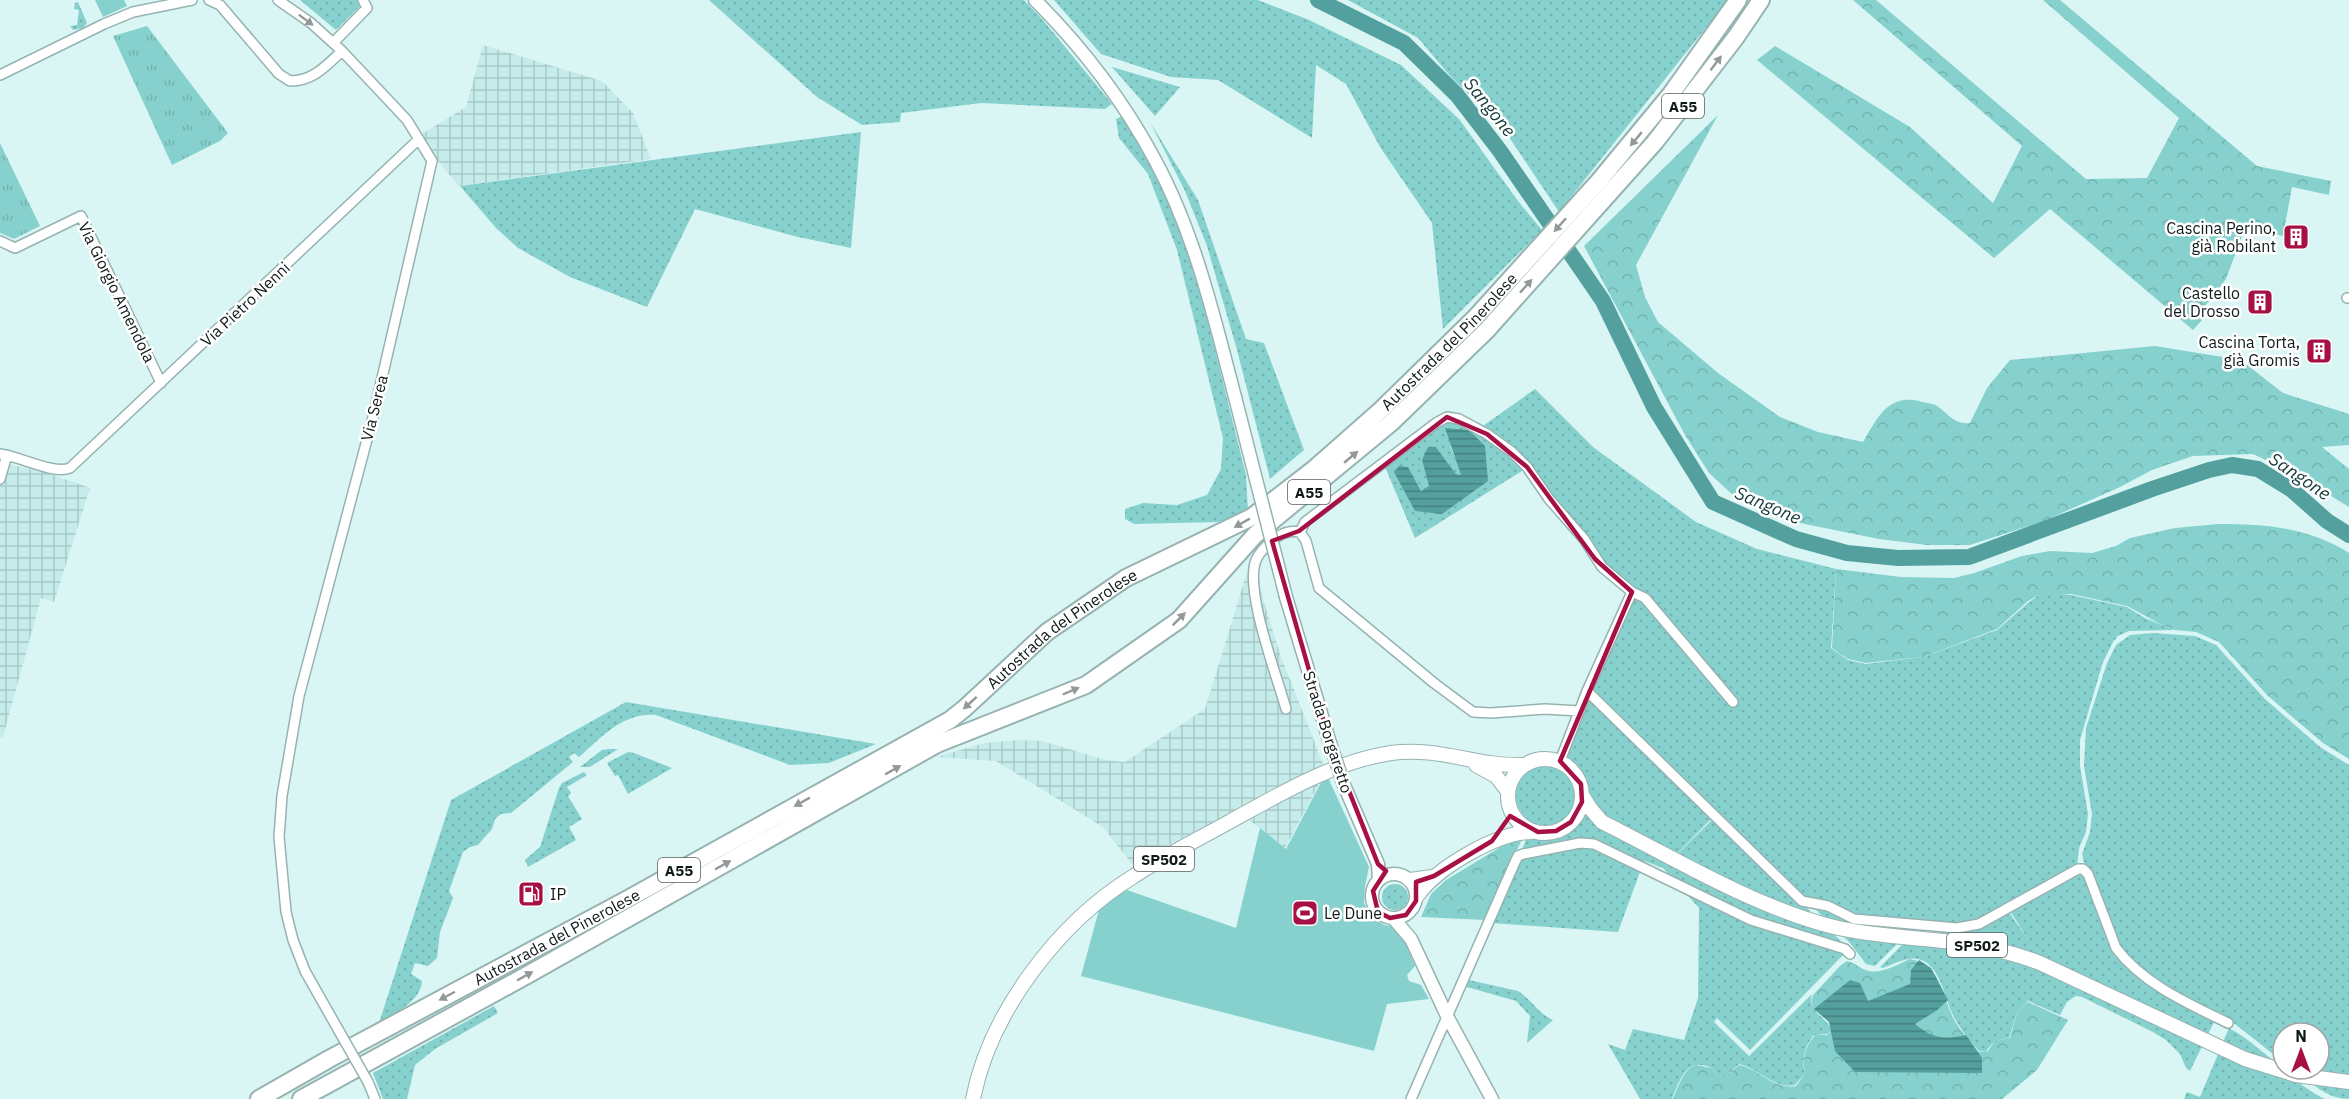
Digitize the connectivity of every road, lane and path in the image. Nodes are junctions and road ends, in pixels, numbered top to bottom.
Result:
1 (192, 0) edge
2 (210, 0) edge
3 (278, 0) edge
4 (363, 0) edge
5 (1035, 0) edge
6 (1738, 0) edge
7 (1761, 0) edge
8 (333, 43) junction
9 (342, 51) junction
10 (0, 75) edge
11 (419, 139) junction
12 (0, 241) edge
13 (1481, 324) junction
14 (161, 383) junction
15 (3, 454) edge
16 (0, 479) edge
17 (1300, 532) junction
18 (1632, 592) junction
19 (1587, 691) junction
20 (1733, 702) dead end
21 (1286, 709) dead end
22 (1579, 711) junction
23 (1455, 755) junction
24 (1560, 761) junction
25 (1522, 765) junction
26 (1507, 790) junction
27 (1582, 795) junction
28 (1510, 810) junction
29 (1602, 822) junction
30 (1565, 827) junction
31 (1538, 832) junction
32 (1492, 841) junction
33 (1434, 876) junction
34 (1384, 877) junction
35 (1410, 880) junction
36 (1417, 896) junction
37 (1410, 913) junction
38 (1394, 919) junction
39 (1411, 939) junction
40 (1850, 954) dead end
41 (1448, 1018) junction
42 (2228, 1023) dead end
43 (2349, 1082) edge
44 (259, 1099) edge
45 (301, 1099) edge
46 (375, 1099) edge
47 (973, 1099) edge
48 (1411, 1099) edge
49 (1492, 1099) edge

1 - 10 street
2 - 9 street
3 -> 8 street, Via Serea
4 - 8 street
5 - 34 street, Strada Borgaretto, bridge
6 -> 13 highway, Autostrada del Pinerolese / A55
13 -> 7 highway, Autostrada del Pinerolese / A55
8 - 9 street, Via Serea
9 - 11 street, Via Serea
11 - 14 street, Via Pietro Nenni
11 - 46 street, Via Serea, bridge
12 - 14 street, Via Giorgio Amendola
13 -> 44 highway, Autostrada del Pinerolese / A55
45 -> 13 highway, Autostrada del Pinerolese / A55
14 - 15 street, Via Pietro Nenni
15 - 16 street
17 - 18 street
17 - 21 street
17 - 22 street
18 - 19 street
18 - 20 street
19 - 22 street
19 - 42 street
22 - 24 street
23 - 25 main road, SP502
23 - 26 main road, SP502
23 - 47 main road, SP502
24 - 25 main road, SP502
24 - 27 main road, SP502
25 - 26 main road
26 - 28 main road
27 - 29 main road, SP502
27 - 30 main road
28 - 31 main road
28 - 32 main road
29 - 30 main road
29 - 43 main road, SP502
30 - 31 main road
31 - 32 main road
32 - 33 main road
33 - 35 main road
33 - 36 main road
34 - 35 street
34 - 38 street
35 - 36 street
36 - 37 street
37 - 38 street
37 - 39 street
38 - 39 street
39 - 41 street
40 - 41 street
41 - 48 street
41 - 49 street

